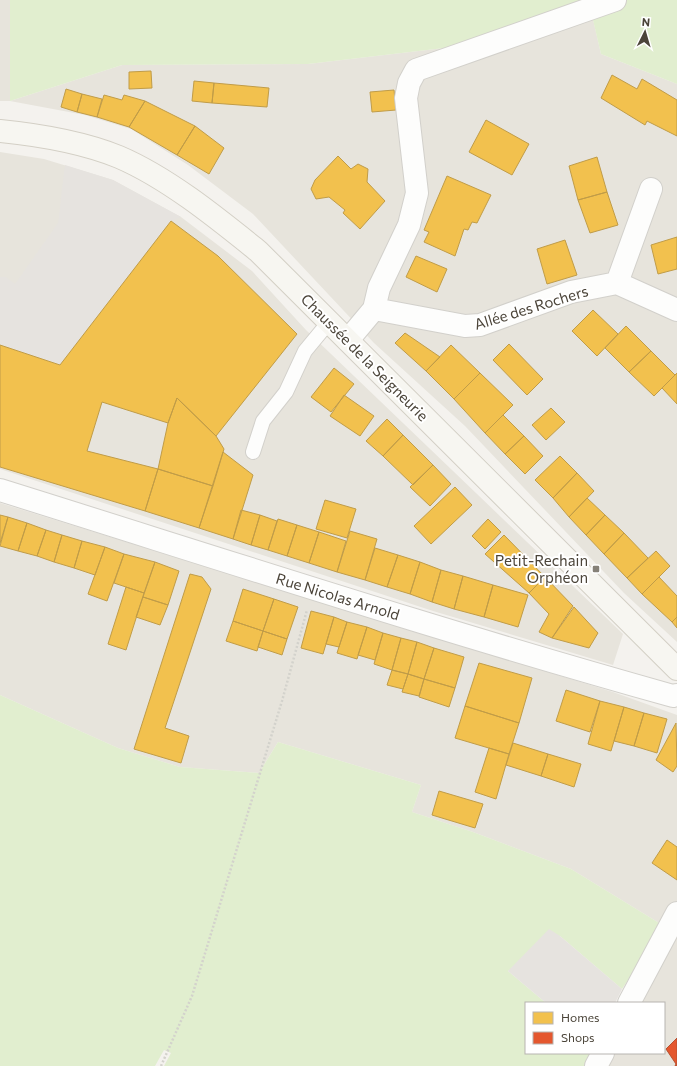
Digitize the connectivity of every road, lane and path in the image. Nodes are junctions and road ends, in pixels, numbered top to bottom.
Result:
1 (615, 0) edge
2 (0, 131) edge
3 (651, 189) dead end
4 (616, 283) junction
5 (374, 309) junction
6 (677, 310) edge
7 (329, 322) junction
8 (348, 340) junction
9 (253, 452) dead end
10 (0, 490) edge
11 (312, 588) junction
12 (677, 669) edge
13 (677, 695) edge
14 (677, 913) edge
15 (630, 1002) edge
16 (602, 1054) edge
17 (161, 1066) edge
18 (596, 1066) edge

1 - 5 street
2 - 7 main road, Chaussée de la Seigneurie
3 - 4 street
4 - 5 street, Allée des Rochers
4 - 6 street
5 - 8 street
7 - 8 main road, Chaussée de la Seigneurie
7 - 9 lane
8 - 12 main road, Chaussée de la Seigneurie
10 - 11 street, Rue Nicolas Arnold
11 - 13 street, Rue Nicolas Arnold
11 - 17 path
14 - 15 street
16 - 18 street

